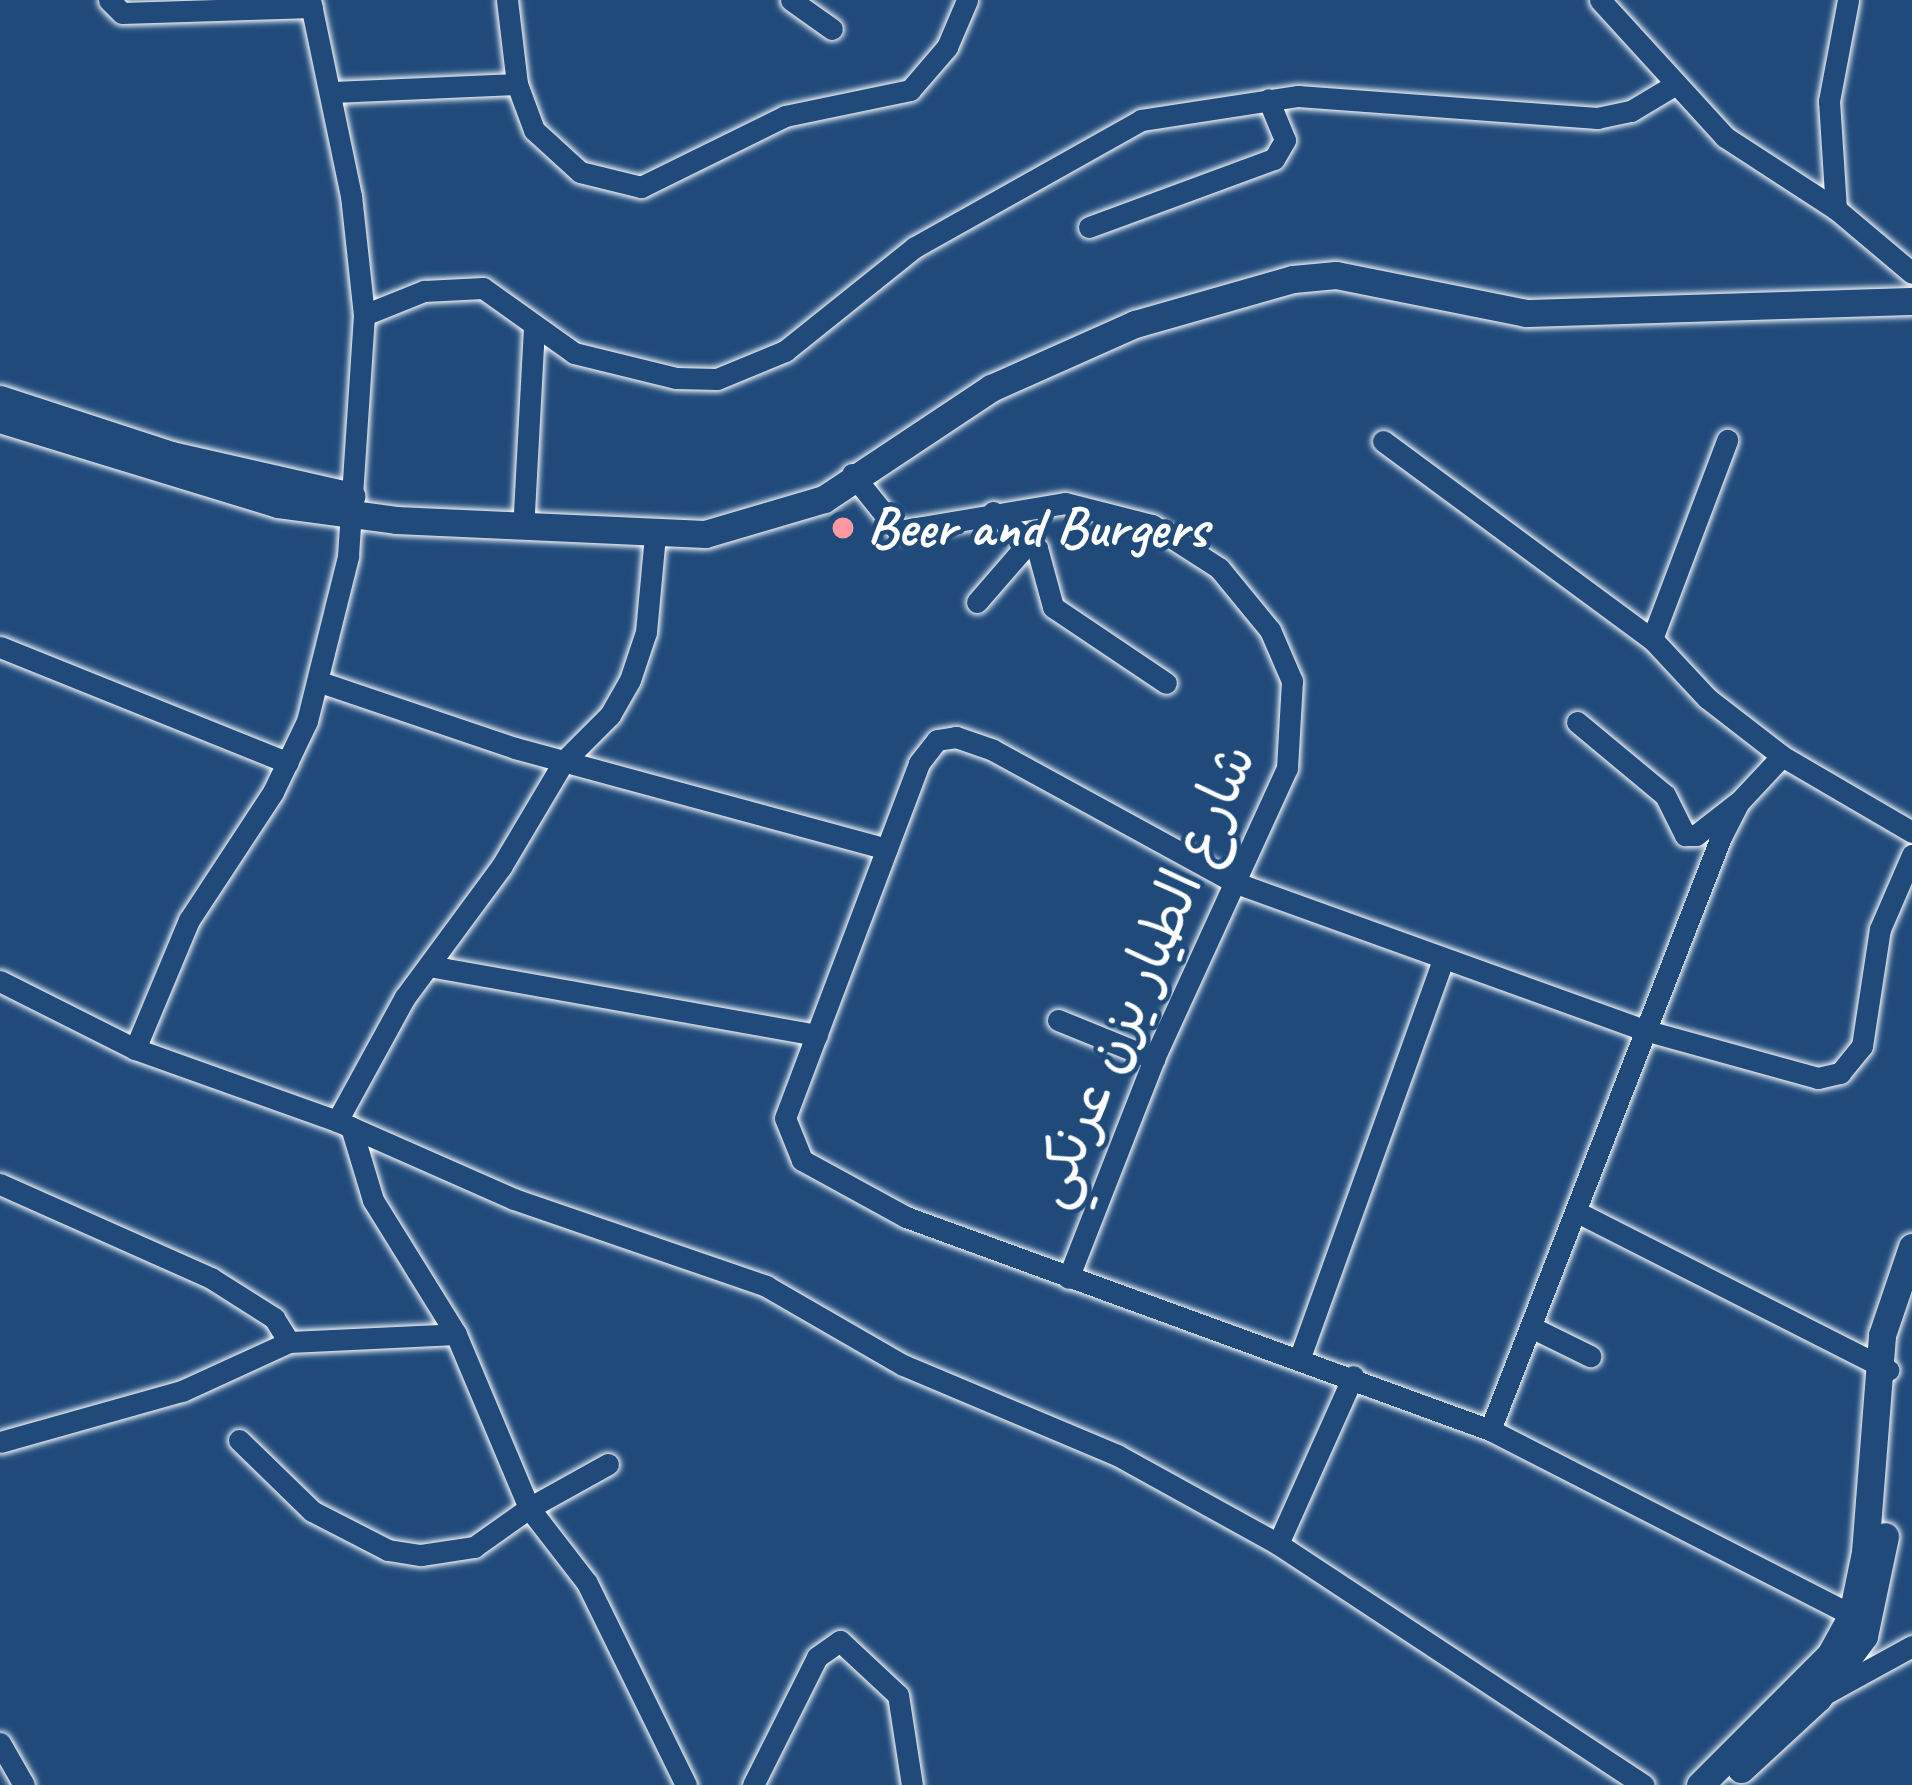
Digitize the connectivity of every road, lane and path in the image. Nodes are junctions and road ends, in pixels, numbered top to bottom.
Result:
1 (109, 0) edge
2 (507, 0) edge
3 (791, 0) edge
4 (967, 0) edge
5 (1600, 0) edge
6 (1847, 0) edge
7 (311, 4) edge
8 (832, 29) dead end
9 (517, 84) junction
10 (1676, 85) junction
11 (332, 92) junction
12 (1268, 99) junction
13 (1836, 208) junction
14 (1089, 227) dead end
15 (1912, 273) edge
16 (1912, 301) edge
17 (364, 315) junction
18 (534, 328) junction
19 (0, 399) edge
20 (0, 419) edge
21 (1727, 440) dead end
22 (1383, 441) dead end
23 (847, 478) junction
24 (347, 504) junction
25 (524, 512) junction
26 (993, 512) junction
27 (655, 536) junction
28 (1028, 542) junction
29 (977, 602) dead end
30 (1652, 639) junction
31 (0, 647) edge
32 (320, 682) junction
33 (1166, 682) dead end
34 (1576, 722) dead end
35 (1782, 756) junction
36 (564, 761) junction
37 (288, 763) junction
38 (1738, 803) junction
39 (1911, 830) edge
40 (886, 849) junction
41 (1912, 855) edge
42 (1236, 883) junction
43 (1443, 959) junction
44 (429, 966) junction
45 (0, 981) edge
46 (1058, 1020) dead end
47 (1644, 1030) junction
48 (817, 1035) junction
49 (135, 1049) junction
50 (1154, 1059) junction
51 (344, 1124) junction
52 (0, 1184) edge
53 (1579, 1213) junction
54 (1912, 1247) edge
55 (1068, 1278) junction
56 (1912, 1283) edge
57 (1533, 1328) junction
58 (456, 1334) junction
59 (290, 1342) junction
60 (1590, 1356) dead end
61 (1300, 1357) junction
62 (1884, 1367) junction
63 (1353, 1376) junction
64 (1490, 1430) junction
65 (239, 1440) dead end
66 (0, 1442) edge
67 (608, 1464) dead end
68 (530, 1508) junction
69 (1278, 1544) junction
70 (1858, 1625) junction
71 (1902, 1652) edge
72 (1818, 1697) junction
73 (0, 1743) edge
74 (25, 1785) edge
75 (686, 1785) edge
76 (753, 1785) edge
77 (912, 1785) edge
78 (1644, 1785) edge
79 (1700, 1785) edge
80 (1725, 1785) edge

1 - 7 street
2 - 9 street
3 - 8 street
4 - 9 street
5 - 10 street
6 - 13 street
7 - 11 street
9 - 11 street
10 - 12 street
10 - 13 street
11 - 17 street
12 - 14 street
12 - 18 street
13 - 15 street
16 - 23 main road
17 - 18 street
17 - 24 street
18 - 25 street
19 - 24 main road
20 - 24 main road
21 - 30 street
22 - 30 street
23 - 25 main road
23 - 26 street, شارع الطيار يزن عرنكي
23 - 27 main road
24 - 25 main road
24 - 27 main road
24 - 32 street
26 - 28 street
26 - 42 street, شارع الطيار يزن عرنكي
27 - 36 street
28 - 29 street
28 - 33 street
30 - 35 street
31 - 37 street
32 - 36 street
32 - 37 street
34 - 38 street
35 - 38 street
35 - 39 street
36 - 40 street
36 - 44 street
37 - 49 street
38 - 47 street
40 - 42 street
40 - 48 street
41 - 47 street
42 - 43 street
42 - 50 street, شارع الطيار يزن عرنكي
43 - 47 street
43 - 61 street
44 - 48 street
44 - 51 street
45 - 49 street
46 - 50 street
47 - 53 street
48 - 55 street
49 - 51 street
50 - 55 street, شارع الطيار يزن عرنكي
51 - 58 street
51 - 69 street
52 - 59 street
53 - 57 street
53 - 62 street
54 - 62 main road
55 - 61 street
56 - 62 main road
57 - 60 street
57 - 64 street
58 - 59 street
58 - 68 street
59 - 66 street
61 - 63 street
62 - 70 main road
63 - 64 street
63 - 69 street
64 - 70 street
65 - 68 street
67 - 68 street
68 - 75 street
69 - 78 street
70 - 71 street
70 - 72 main road
70 - 79 main road
71 - 72 street
72 - 80 main road
73 - 74 street
76 - 77 street

